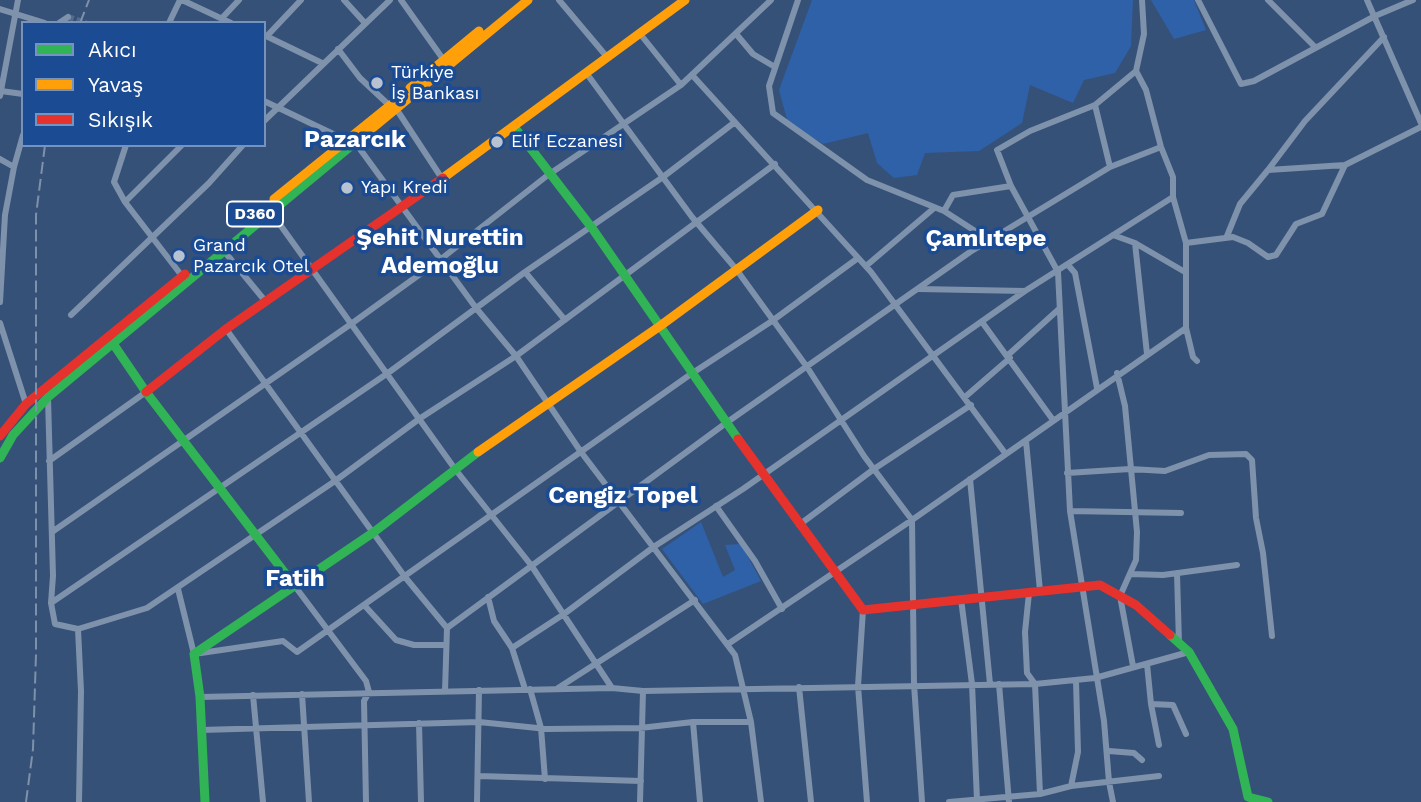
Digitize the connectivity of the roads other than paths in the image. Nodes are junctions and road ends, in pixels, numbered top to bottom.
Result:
1 (18, 0) edge
2 (181, 0) edge
3 (239, 0) edge
4 (301, 0) edge
5 (344, 0) edge
6 (390, 0) edge
7 (401, 0) edge
8 (518, 0) edge
9 (528, 0) edge
10 (559, 0) edge
11 (685, 0) edge
12 (771, 0) edge
13 (798, 0) edge
14 (1142, 0) edge
15 (1198, 0) edge
16 (1268, 0) edge
17 (1367, 0) edge
18 (1413, 0) edge
19 (0, 9) edge
20 (14, 13) junction
21 (68, 16) dead end
22 (1375, 16) junction
23 (223, 18) junction
24 (39, 21) edge
25 (62, 21) edge
26 (170, 21) edge
27 (227, 21) edge
28 (364, 22) junction
29 (266, 35) edge
30 (641, 35) junction
31 (737, 35) junction
32 (266, 36) edge
33 (1384, 37) junction
34 (1315, 47) junction
35 (338, 49) junction
36 (607, 57) junction
37 (443, 59) junction
38 (322, 63) junction
39 (775, 67) junction
40 (1136, 71) junction
41 (587, 74) junction
42 (693, 76) junction
43 (681, 85) junction
44 (1, 91) edge
45 (21, 94) edge
46 (0, 96) edge
47 (266, 102) edge
48 (1095, 105) junction
49 (277, 107) junction
50 (393, 108) junction
51 (266, 119) edge
52 (735, 122) junction
53 (624, 125) junction
54 (1421, 125) edge
55 (515, 128) junction
56 (346, 140) junction
57 (21, 142) edge
58 (357, 145) junction
59 (125, 147) edge
60 (180, 147) edge
61 (241, 147) edge
62 (1161, 147) junction
63 (0, 159) edge
64 (775, 164) junction
65 (1345, 165) junction
66 (14, 167) junction
67 (1110, 167) junction
68 (1268, 170) junction
69 (548, 175) junction
70 (441, 177) junction
71 (663, 177) junction
72 (1011, 186) junction
73 (1173, 197) junction
74 (125, 202) junction
75 (401, 206) junction
76 (3, 207) edge
77 (933, 209) junction
78 (818, 210) junction
79 (271, 211) junction
80 (944, 212) junction
81 (1027, 219) junction
82 (697, 222) junction
83 (592, 228) junction
84 (1113, 235) junction
85 (1227, 236) junction
86 (152, 237) junction
87 (989, 240) junction
88 (1135, 243) junction
89 (1186, 243) junction
90 (1, 251) edge
91 (224, 251) junction
92 (858, 258) junction
93 (442, 259) junction
94 (1068, 265) junction
95 (866, 266) junction
96 (736, 269) junction
97 (313, 271) junction
98 (525, 272) junction
99 (1058, 272) junction
100 (1185, 272) junction
101 (182, 276) junction
102 (625, 276) junction
103 (919, 289) junction
104 (1025, 291) junction
105 (0, 302) edge
106 (267, 302) junction
107 (895, 305) junction
108 (476, 308) junction
109 (1059, 309) junction
110 (71, 315) dead end
111 (565, 320) junction
112 (772, 321) junction
113 (982, 322) junction
114 (0, 323) edge
115 (351, 324) junction
116 (660, 326) junction
117 (1186, 328) junction
118 (226, 329) junction
119 (114, 345) junction
120 (1147, 354) junction
121 (932, 355) junction
122 (516, 356) junction
123 (1009, 356) junction
124 (1198, 361) dead end
125 (807, 367) junction
126 (388, 373) junction
127 (1116, 373) junction
128 (691, 374) junction
129 (267, 382) junction
130 (1097, 388) junction
131 (146, 392) junction
132 (48, 397) junction
133 (965, 397) junction
134 (26, 404) junction
135 (971, 405) junction
136 (547, 406) junction
137 (1067, 410) junction
138 (419, 419) junction
139 (842, 419) junction
140 (1053, 420) junction
141 (726, 423) junction
142 (300, 432) junction
143 (0, 436) edge
144 (186, 441) junction
145 (1026, 441) junction
146 (581, 452) junction
147 (1005, 453) junction
148 (0, 458) edge
149 (49, 461) junction
150 (455, 469) junction
151 (874, 469) junction
152 (1130, 469) junction
153 (1067, 472) junction
154 (764, 475) junction
155 (970, 479) junction
156 (335, 481) junction
157 (220, 486) junction
158 (619, 500) junction
159 (716, 506) junction
160 (1070, 511) junction
161 (1134, 512) junction
162 (1181, 513) dead end
163 (490, 517) junction
164 (912, 520) junction
165 (799, 525) junction
166 (52, 532) junction
167 (374, 532) junction
168 (256, 533) junction
169 (655, 545) junction
170 (531, 565) junction
171 (1237, 565) dead end
172 (836, 572) junction
173 (1178, 573) junction
174 (1131, 574) junction
175 (405, 577) junction
176 (294, 584) junction
177 (1084, 587) junction
178 (178, 589) junction
179 (1034, 592) junction
180 (1120, 596) junction
181 (488, 597) junction
182 (983, 597) junction
183 (961, 599) junction
184 (695, 600) junction
185 (51, 603) junction
186 (914, 605) junction
187 (365, 606) junction
188 (782, 608) junction
189 (863, 610) junction
190 (564, 614) junction
191 (447, 628) junction
192 (79, 629) junction
193 (327, 632) junction
194 (1272, 636) dead end
195 (727, 644) junction
196 (1179, 644) junction
197 (446, 645) junction
198 (513, 648) junction
199 (1189, 652) junction
200 (194, 654) junction
201 (596, 664) junction
202 (1147, 664) junction
203 (1133, 666) junction
204 (1095, 678) junction
205 (1076, 681) junction
206 (915, 684) junction
207 (972, 684) junction
208 (990, 684) junction
209 (999, 684) junction
210 (1035, 684) junction
211 (858, 686) junction
212 (799, 687) junction
213 (612, 688) junction
214 (527, 689) junction
215 (557, 689) junction
216 (745, 689) junction
217 (480, 690) junction
218 (445, 691) junction
219 (643, 691) junction
220 (369, 692) junction
221 (302, 694) junction
222 (253, 695) junction
223 (200, 697) junction
224 (1152, 704) junction
225 (479, 722) junction
226 (693, 722) junction
227 (751, 722) junction
228 (364, 723) junction
229 (419, 723) junction
230 (303, 727) junction
231 (541, 728) junction
232 (256, 729) junction
233 (640, 729) junction
234 (201, 730) junction
235 (1186, 734) dead end
236 (1159, 745) dead end
237 (1109, 751) junction
238 (1142, 760) dead end
239 (479, 776) junction
240 (1158, 776) dead end
241 (545, 779) junction
242 (641, 781) junction
243 (1108, 782) junction
244 (1071, 786) junction
245 (1056, 792) junction
246 (1040, 794) junction
247 (1008, 799) edge
248 (977, 800) edge
249 (968, 801) edge
250 (79, 802) edge
251 (205, 802) edge
252 (263, 802) edge
253 (309, 802) edge
254 (366, 802) edge
255 (421, 802) edge
256 (477, 802) edge
257 (640, 802) edge
258 (700, 802) edge
259 (761, 802) edge
260 (811, 802) edge
261 (867, 802) edge
262 (922, 802) edge
263 (949, 802) edge
264 (1057, 802) edge
265 (1113, 802) edge
266 (1268, 802) edge

1 - 20 street
2 - 23 street
2 - 26 street
3 - 23 street
4 - 29 street
5 - 28 street
6 - 28 street
7 - 37 street
8 - 37 main road, D360
9 - 50 main road, D360
10 - 36 street
11 - 30 main road
12 - 31 street
13 - 39 street
14 - 40 street
15 - 34 street
16 - 34 street
17 - 22 street
18 - 22 street
19 - 20 street
20 - 24 street
20 - 44 street
21 - 25 street
22 - 33 street
22 - 34 street
23 - 27 street
28 - 35 street
30 - 36 main road
30 - 43 street
31 - 39 street
31 - 42 street
32 - 38 street
33 - 54 street
33 - 68 street
35 - 38 street
35 - 50 street
36 - 41 main road
37 - 50 main road, D360
38 - 49 street
39 - 77 street
40 - 48 street
40 - 62 street
41 - 53 street
41 - 55 main road
42 - 43 street
42 - 52 street
43 - 53 street
44 - 45 street
44 - 46 street
47 - 49 street
48 - 67 street
48 - 72 street
49 - 51 street
49 - 56 street
50 - 56 main road, D360
50 - 58 main road, D360
50 - 70 street
52 - 64 street
52 - 71 street
53 - 69 street
53 - 71 street
54 - 65 street
55 - 69 main road
55 - 70 main road
56 - 101 main road, D360
57 - 66 street
58 - 75 street
58 - 79 main road, D360
59 - 74 street
60 - 74 street
61 - 86 street
62 - 67 street
62 - 73 street
63 - 66 street
64 - 78 street
64 - 82 street
65 - 68 street
65 - 85 street
66 - 76 street
67 - 81 street
68 - 85 street
69 - 83 main road
69 - 93 street
70 - 75 main road
71 - 82 street
71 - 83 street
72 - 80 street
72 - 81 street
73 - 84 street
73 - 89 street
74 - 86 street
75 - 93 street
75 - 97 main road
76 - 90 street
77 - 80 street
77 - 95 street
78 - 92 street
78 - 96 main road
79 - 91 main road, D360
79 - 97 street
80 - 87 street
81 - 87 street
81 - 99 street
82 - 96 street
82 - 102 street
83 - 98 street
83 - 102 main road
84 - 88 street
84 - 94 street
85 - 89 street
86 - 101 street
86 - 110 street
87 - 103 street
88 - 100 street
88 - 120 street
89 - 100 street
90 - 105 street
91 - 106 street
91 - 119 main road, D360
92 - 95 street
92 - 112 street
93 - 108 street
93 - 115 street
94 - 99 street
94 - 130 street
95 - 107 street
96 - 112 street
96 - 116 main road
97 - 106 main road
97 - 115 street
98 - 108 street
98 - 111 street
99 - 104 street
99 - 109 street
100 - 117 street
101 - 134 main road, D360
102 - 111 street
102 - 116 main road
103 - 104 street
103 - 107 street
104 - 113 street
106 - 118 main road
107 - 121 street
107 - 125 street
108 - 122 street
108 - 126 street
109 - 123 street
109 - 137 street
111 - 122 street
112 - 125 street
112 - 128 street
113 - 121 street
113 - 123 street
114 - 134 street
115 - 126 street
115 - 129 street
116 - 128 main road
116 - 136 main road
117 - 120 street
117 - 124 street
118 - 129 street
118 - 131 main road
119 - 131 main road
119 - 132 main road, D360
120 - 127 street
121 - 133 street
121 - 139 street
122 - 136 street
122 - 138 street
123 - 133 street
123 - 140 street
125 - 139 street
125 - 141 street
126 - 138 street
126 - 142 street
127 - 130 street
127 - 152 street
128 - 141 main road
128 - 146 street
129 - 142 street
129 - 144 street
130 - 137 street
131 - 144 main road
131 - 149 street
132 - 148 main road, D360
132 - 149 street
133 - 135 street
134 - 143 main road, D360
135 - 147 street
135 - 151 street
136 - 146 street
136 - 150 main road
137 - 140 street
137 - 153 street
138 - 150 street
138 - 156 street
139 - 151 street
139 - 154 street
140 - 145 street
141 - 154 main road
141 - 158 street
142 - 156 street
142 - 157 street
144 - 157 main road
144 - 166 street
145 - 147 street
145 - 179 street
146 - 158 street
146 - 163 street
147 - 155 street
149 - 166 street
150 - 163 street
150 - 167 main road
151 - 164 street
151 - 165 street
152 - 153 street
152 - 161 street
152 - 194 street
153 - 160 street
154 - 159 street
154 - 165 main road
155 - 164 street
155 - 182 street
156 - 167 street
156 - 168 street
157 - 168 main road
157 - 185 street
158 - 169 street
158 - 170 street
159 - 169 street
159 - 188 street
160 - 161 street
160 - 177 street
161 - 162 street
161 - 174 street
163 - 170 street
163 - 175 street
164 - 172 street
164 - 186 street
165 - 172 main road
166 - 185 street
167 - 175 street
167 - 176 main road
168 - 176 main road
168 - 178 street
169 - 184 street
169 - 190 street
170 - 181 street
170 - 190 street
171 - 173 street
172 - 188 street
172 - 189 main road
173 - 174 street
173 - 196 street
174 - 180 street
175 - 187 street
175 - 191 street
176 - 193 street
176 - 200 main road
177 - 179 main road
177 - 180 main road
177 - 204 street
178 - 192 street
178 - 200 street
179 - 182 main road
179 - 210 street
180 - 196 main road
180 - 203 street
181 - 191 street
181 - 198 street
182 - 183 main road
182 - 208 street
183 - 186 main road
183 - 207 street
184 - 195 street
184 - 201 street
185 - 192 street
186 - 189 main road
186 - 206 street
187 - 193 street
187 - 197 street
188 - 195 street
189 - 211 street
190 - 198 street
190 - 201 street
191 - 197 street
192 - 250 street
193 - 200 street
193 - 220 street
195 - 216 street
196 - 199 main road
197 - 218 street
198 - 214 street
199 - 202 street
199 - 266 main road
200 - 223 main road
201 - 213 street
201 - 215 street
202 - 203 street
202 - 224 street
203 - 204 street
204 - 205 street
204 - 237 street
205 - 210 street
205 - 244 street
206 - 207 street
206 - 211 street
206 - 262 street
207 - 208 street
207 - 248 street
208 - 209 street
209 - 210 street
209 - 247 street
210 - 246 street
211 - 212 street
211 - 261 street
212 - 216 street
212 - 260 street
213 - 215 street
213 - 219 street
214 - 215 street
214 - 217 street
214 - 231 street
216 - 219 street
216 - 227 street
217 - 218 street
217 - 225 street
218 - 220 street
219 - 233 street
220 - 221 street
220 - 228 street
221 - 222 street
221 - 230 street
222 - 223 street
222 - 232 street
223 - 234 main road
224 - 235 street
224 - 236 street
225 - 229 street
225 - 231 street
225 - 239 street
226 - 227 street
226 - 233 street
226 - 258 street
227 - 259 street
228 - 229 street
228 - 230 street
228 - 254 street
229 - 255 street
230 - 232 street
230 - 253 street
231 - 233 street
231 - 241 street
232 - 234 street
232 - 252 street
233 - 242 street
234 - 251 main road
237 - 238 street
237 - 243 street
239 - 241 street
239 - 256 street
240 - 243 street
241 - 242 street
242 - 257 street
243 - 244 street
243 - 265 street
244 - 245 street
245 - 246 street
245 - 264 street
246 - 247 street
247 - 248 street
248 - 249 street
249 - 263 street

